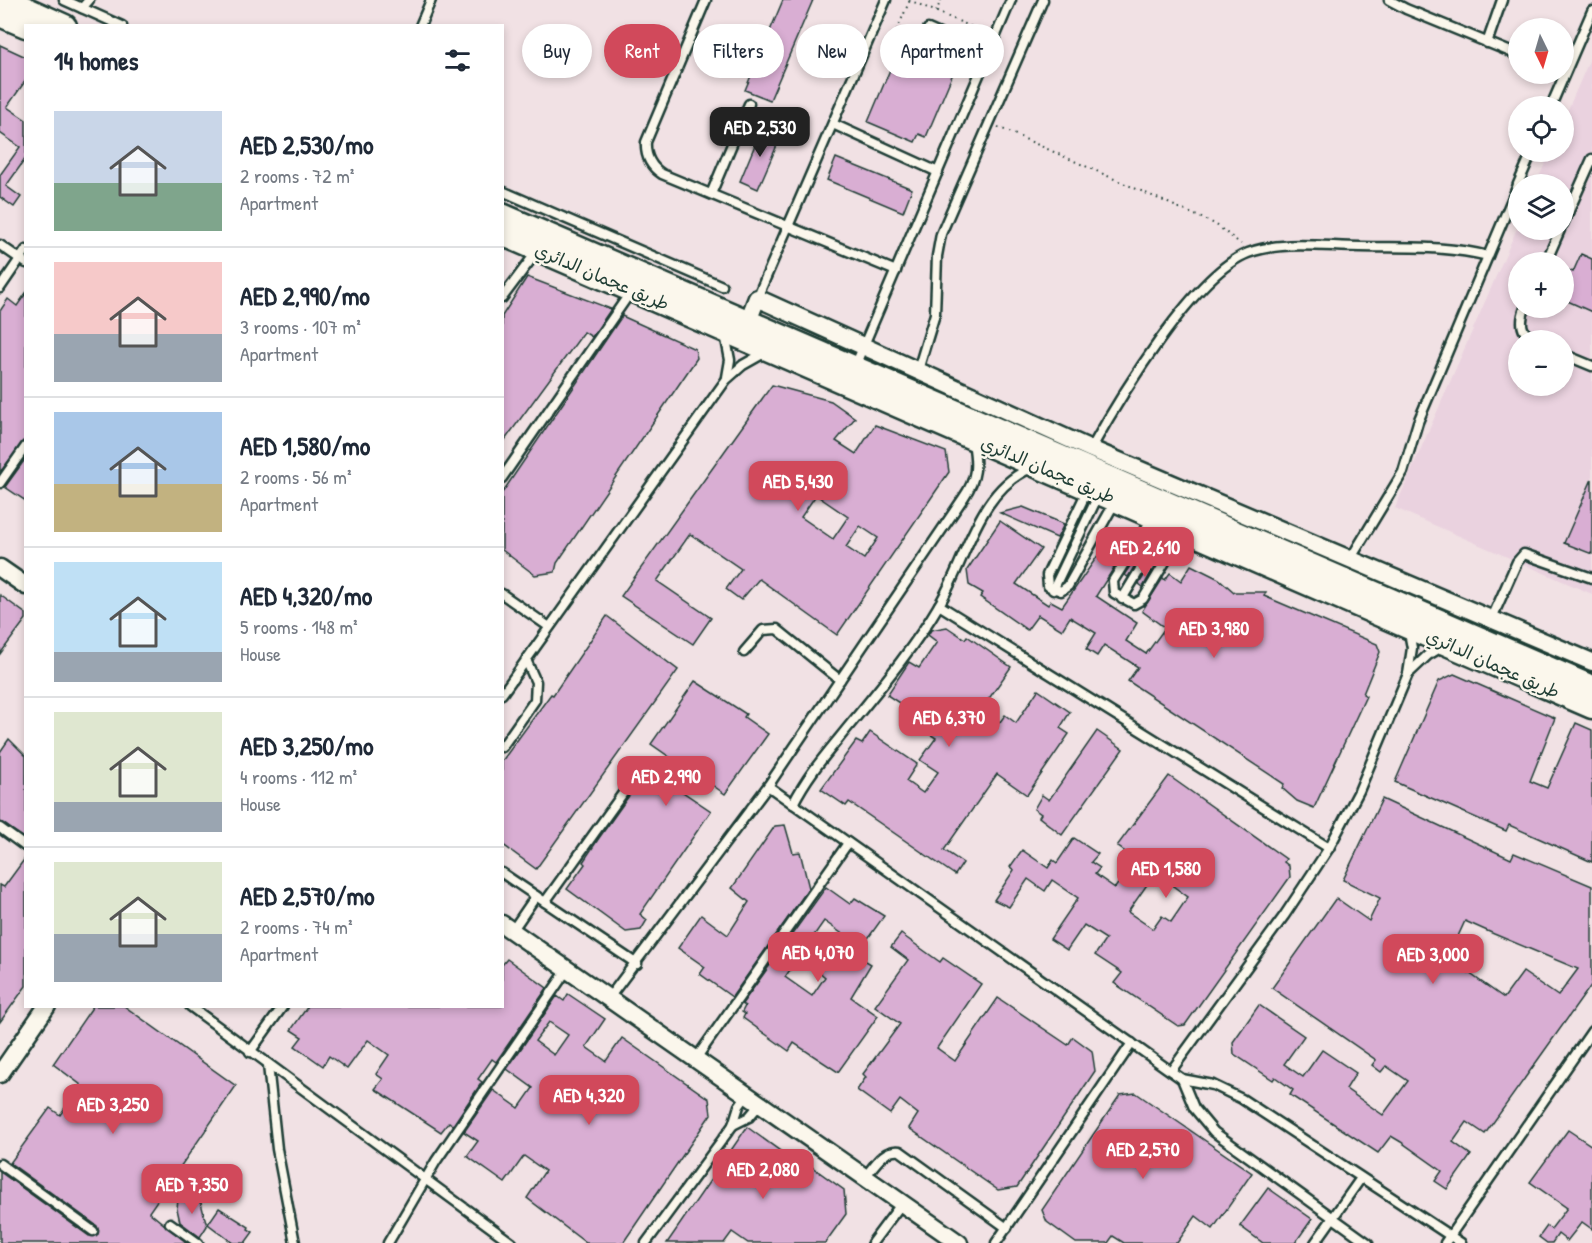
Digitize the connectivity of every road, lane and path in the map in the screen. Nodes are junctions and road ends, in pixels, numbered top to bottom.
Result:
1 (7, 0) edge
2 (64, 0) edge
3 (89, 0) edge
4 (431, 0) edge
5 (706, 0) edge
6 (886, 0) edge
7 (910, 0) edge
8 (941, 0) edge
9 (1011, 0) edge
10 (1043, 0) edge
11 (1389, 0) edge
12 (1502, 0) edge
13 (82, 8) junction
14 (1592, 11) edge
15 (936, 12) junction
16 (0, 15) edge
17 (61, 24) edge
18 (118, 24) edge
19 (421, 24) edge
20 (899, 24) edge
21 (965, 24) edge
22 (1002, 24) edge
23 (24, 25) edge
24 (1487, 43) junction
25 (1508, 51) edge
26 (1574, 52) edge
27 (980, 78) edge
28 (749, 104) dead end
29 (989, 123) junction
30 (833, 124) junction
31 (1592, 159) edge
32 (939, 172) junction
33 (504, 192) edge
34 (711, 194) junction
35 (1574, 199) edge
36 (1508, 209) edge
37 (504, 216) edge
38 (787, 226) junction
39 (504, 235) edge
40 (0, 245) edge
41 (538, 250) junction
42 (1248, 253) junction
43 (1488, 256) junction
44 (22, 260) edge
45 (896, 271) junction
46 (722, 286) dead end
47 (0, 288) edge
48 (632, 290) junction
49 (504, 295) edge
50 (757, 298) junction
51 (748, 321) junction
52 (723, 329) junction
53 (773, 350) junction
54 (859, 356) junction
55 (1574, 359) edge
56 (1592, 366) edge
57 (918, 370) junction
58 (726, 380) junction
59 (971, 437) junction
60 (24, 449) edge
61 (1091, 449) junction
62 (1038, 465) junction
63 (504, 475) edge
64 (0, 483) edge
65 (1102, 493) junction
66 (1169, 522) junction
67 (1351, 558) junction
68 (0, 568) edge
69 (1592, 578) edge
70 (24, 585) edge
71 (1053, 590) junction
72 (504, 595) edge
73 (1122, 599) junction
74 (939, 605) junction
75 (1492, 618) junction
76 (1407, 626) junction
77 (548, 627) junction
78 (1448, 645) junction
79 (744, 652) dead end
80 (526, 660) junction
81 (1592, 662) edge
82 (1408, 674) junction
83 (840, 680) junction
84 (1592, 687) edge
85 (504, 691) edge
86 (1592, 707) edge
87 (504, 744) edge
88 (636, 775) dead end
89 (768, 786) junction
90 (793, 804) junction
91 (0, 828) edge
92 (848, 843) junction
93 (24, 846) edge
94 (1329, 849) junction
95 (504, 874) edge
96 (536, 896) junction
97 (545, 902) junction
98 (507, 928) edge
99 (637, 964) junction
100 (567, 970) junction
101 (608, 1000) junction
102 (46, 1008) edge
103 (193, 1008) edge
104 (283, 1008) edge
105 (1592, 1031) edge
106 (1590, 1042) edge
107 (1132, 1043) junction
108 (250, 1052) junction
109 (695, 1060) junction
110 (268, 1065) junction
111 (1171, 1071) junction
112 (0, 1074) edge
113 (1182, 1079) junction
114 (753, 1099) junction
115 (733, 1125) junction
116 (0, 1164) edge
117 (865, 1177) junction
118 (1361, 1178) junction
119 (425, 1179) junction
120 (902, 1203) junction
121 (1332, 1218) junction
122 (170, 1223) dead end
123 (1006, 1228) junction
124 (93, 1231) dead end
125 (1448, 1239) edge
126 (198, 1243) edge
127 (295, 1243) edge
128 (388, 1243) edge
129 (512, 1243) edge
130 (646, 1243) edge
131 (872, 1243) edge
132 (959, 1243) edge
133 (996, 1243) edge
134 (1315, 1243) edge
135 (1368, 1243) edge
136 (1461, 1243) edge

1 - 17 main road
2 - 13 lane
3 - 13 lane
4 - 19 lane
5 - 34 lane
6 - 30 lane
7 - 15 path
7 - 20 path
8 - 15 path
9 - 22 lane
10 - 29 lane
11 - 24 lane
12 - 24 lane
13 - 18 lane
14 - 26 lane
15 - 21 path
16 - 23 main road
24 - 25 lane
27 - 32 lane
28 - 34 lane
29 - 42 path
29 - 57 lane
30 - 32 lane
30 - 38 lane
31 - 35 lane
32 - 45 lane
33 - 46 lane
34 - 38 lane
36 - 43 lane
37 - 51 main road, طريق عجمان الدائري
38 - 45 lane
38 - 50 lane
39 - 41 main road, طريق عجمان الدائري
40 - 44 lane
41 - 48 main road, طريق عجمان الدائري
41 - 49 lane
42 - 43 lane
42 - 61 lane
43 - 67 lane
44 - 47 lane
45 - 54 lane
48 - 52 main road, طريق عجمان الدائري
48 - 63 lane
50 - 51 street
50 - 54 street
51 - 54 main road, طريق عجمان الدائري
52 - 53 main road, طريق عجمان الدائري
52 - 58 lane
53 - 58 lane
53 - 59 main road, طريق عجمان الدائري
54 - 57 street
54 - 84 main road, طريق عجمان الدائري
55 - 56 lane
57 - 61 street
58 - 77 lane
59 - 62 main road, طريق عجمان الدائري
59 - 83 lane
60 - 64 lane
61 - 67 street
62 - 65 main road, طريق عجمان الدائري
62 - 74 lane
65 - 66 main road, طريق عجمان الدائري
65 - 71 lane
65 - 71 lane
65 - 71 lane
66 - 73 lane
66 - 73 lane
66 - 73 lane
66 - 76 main road, طريق عجمان الدائري
67 - 75 street
68 - 70 street
69 - 75 lane
72 - 77 lane
74 - 90 lane
74 - 94 lane
75 - 81 street
76 - 78 main road, طريق عجمان الدائري
76 - 82 lane
77 - 80 lane
78 - 82 lane
78 - 86 main road, طريق عجمان الدائري
79 - 83 lane
80 - 85 lane
80 - 87 lane
82 - 94 lane
83 - 89 lane
88 - 97 lane
89 - 90 lane
89 - 99 lane
90 - 92 lane
91 - 93 lane
92 - 107 lane
92 - 109 lane
94 - 111 lane
95 - 96 lane
96 - 97 lane
96 - 98 lane
97 - 99 lane
98 - 100 street
99 - 101 lane
100 - 101 street
100 - 119 lane
101 - 109 street
102 - 112 street
103 - 108 lane
104 - 108 lane
105 - 106 lane
106 - 125 lane
107 - 111 lane
107 - 123 lane
108 - 110 lane
109 - 114 street
110 - 119 lane
110 - 127 lane
111 - 113 lane
113 - 118 lane
113 - 121 lane
114 - 115 lane
114 - 115 lane
114 - 117 street
115 - 130 lane
116 - 124 lane
117 - 120 street
117 - 123 lane
118 - 121 lane
118 - 125 lane
119 - 128 lane
119 - 129 lane
120 - 131 lane
120 - 132 street
121 - 134 lane
121 - 135 lane
122 - 126 lane
123 - 133 lane
125 - 136 lane

